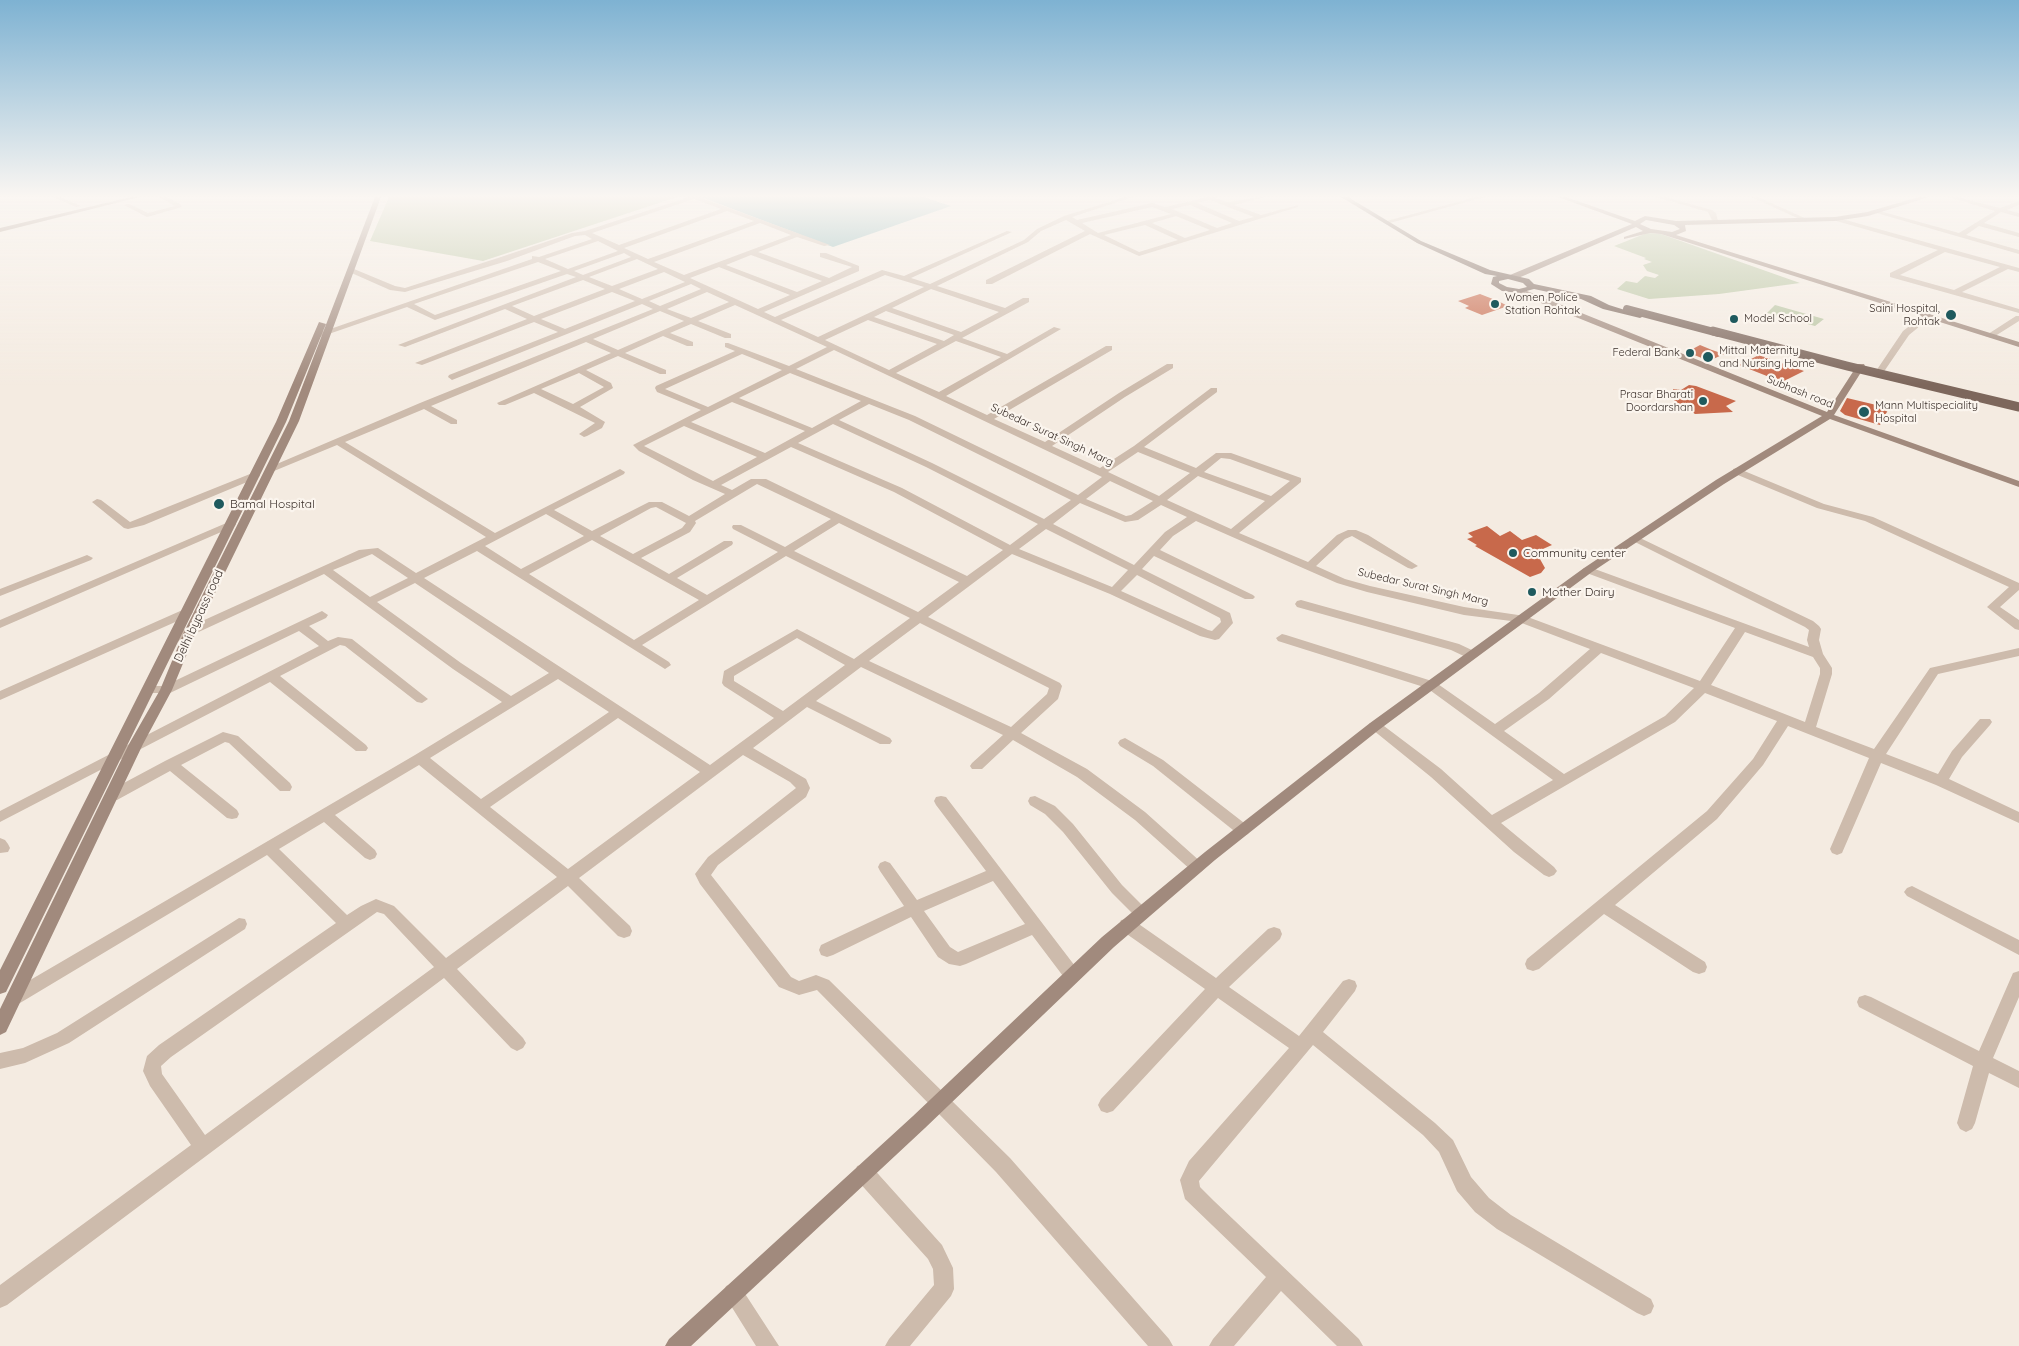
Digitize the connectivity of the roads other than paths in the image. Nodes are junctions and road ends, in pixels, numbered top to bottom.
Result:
1 (348, 260) edge
2 (355, 260) edge
3 (500, 260) edge
4 (538, 260) joint
5 (594, 260) edge
6 (629, 260) edge
7 (643, 260) edge
8 (653, 260) edge
9 (732, 260) edge
10 (772, 260) edge
11 (837, 260) edge
12 (946, 260) edge
13 (987, 260) edge
14 (1037, 260) edge
15 (1448, 260) edge
16 (1461, 260) edge
17 (1550, 260) edge
18 (1751, 260) edge
19 (1923, 260) edge
20 (1981, 260) edge
21 (647, 262) junction
22 (720, 265) junction
23 (2006, 267) junction
24 (664, 269) junction
25 (351, 270) junction
26 (2019, 270) edge
27 (566, 271) junction
28 (1509, 277) junction
29 (581, 278) junction
30 (905, 278) junction
31 (688, 280) junction
32 (829, 281) junction
33 (1494, 281) junction
34 (989, 282) dead end
35 (1528, 286) junction
36 (930, 287) junction
37 (708, 289) junction
38 (610, 290) junction
39 (1954, 293) junction
40 (797, 295) junction
41 (1581, 296) junction
42 (1026, 300) dead end
43 (641, 302) junction
44 (735, 302) junction
45 (407, 304) junction
46 (505, 306) junction
47 (885, 308) junction
48 (659, 309) junction
49 (1005, 311) junction
50 (2019, 311) edge
51 (758, 312) junction
52 (868, 317) junction
53 (1927, 317) junction
54 (2019, 318) edge
55 (533, 319) junction
56 (776, 320) junction
57 (690, 321) junction
58 (1057, 329) dead end
59 (564, 332) junction
60 (322, 333) junction
61 (663, 333) junction
62 (1988, 336) junction
63 (958, 337) junction
64 (585, 339) junction
65 (819, 340) junction
66 (690, 344) dead end
67 (945, 344) junction
68 (402, 345) dead end
69 (2019, 345) edge
70 (834, 347) junction
71 (1109, 348) dead end
72 (743, 350) junction
73 (617, 352) junction
74 (1008, 357) junction
75 (419, 362) dead end
76 (1170, 366) dead end
77 (791, 368) junction
78 (579, 369) junction
79 (1860, 369) junction
80 (1880, 371) junction
81 (663, 372) dead end
82 (890, 373) junction
83 (452, 377) dead end
84 (533, 389) junction
85 (1214, 390) dead end
86 (939, 396) junction
87 (731, 398) junction
88 (869, 400) junction
89 (502, 402) dead end
90 (423, 405) junction
91 (572, 407) junction
92 (2019, 407) edge
93 (708, 410) junction
94 (1831, 414) junction
95 (988, 419) junction
96 (832, 420) junction
97 (454, 422) dead end
98 (683, 422) junction
99 (812, 431) junction
100 (584, 434) dead end
101 (337, 441) junction
102 (791, 443) junction
103 (1046, 446) junction
104 (1137, 448) junction
105 (764, 457) junction
106 (270, 469) junction
107 (1737, 471) junction
108 (620, 472) dead end
109 (1196, 472) junction
110 (1105, 474) junction
111 (255, 475) junction
112 (2019, 478) edge
113 (2019, 484) edge
114 (714, 485) junction
115 (733, 494) junction
116 (1078, 499) junction
117 (1161, 500) junction
118 (1272, 500) junction
119 (97, 502) dead end
120 (546, 510) junction
121 (248, 513) junction
122 (1195, 517) junction
123 (838, 519) junction
124 (689, 520) junction
125 (232, 521) junction
126 (1045, 523) junction
127 (737, 527) dead end
128 (1231, 534) junction
129 (592, 536) junction
130 (494, 537) junction
131 (1634, 539) junction
132 (728, 543) dead end
133 (477, 546) junction
134 (1010, 549) junction
135 (1152, 551) junction
136 (786, 552) junction
137 (87, 558) dead end
138 (633, 558) junction
139 (1412, 566) dead end
140 (1309, 567) junction
141 (1134, 568) junction
142 (324, 570) junction
143 (1588, 570) junction
144 (220, 572) junction
145 (206, 574) junction
146 (522, 574) junction
147 (416, 578) junction
148 (670, 578) junction
149 (967, 581) junction
150 (1114, 592) junction
151 (0, 594) edge
152 (207, 597) junction
153 (1250, 597) dead end
154 (193, 600) junction
155 (708, 600) junction
156 (369, 602) junction
157 (1301, 604) dead end
158 (187, 612) junction
159 (322, 615) dead end
160 (918, 617) junction
161 (1521, 619) junction
162 (0, 624) edge
163 (300, 624) junction
164 (2019, 626) edge
165 (1742, 627) junction
166 (190, 632) junction
167 (1282, 638) dead end
168 (173, 639) junction
169 (634, 645) junction
170 (326, 646) junction
171 (1599, 648) junction
172 (2019, 652) edge
173 (1817, 654) junction
174 (1472, 655) junction
175 (856, 663) junction
176 (665, 665) dead end
177 (558, 673) junction
178 (270, 676) junction
179 (1431, 685) junction
180 (1703, 687) junction
181 (148, 690) junction
182 (166, 690) junction
183 (0, 696) edge
184 (422, 699) dead end
185 (806, 700) junction
186 (511, 702) junction
187 (618, 712) junction
188 (783, 717) junction
189 (1786, 720) junction
190 (1985, 722) dead end
191 (1375, 726) junction
192 (1809, 729) junction
193 (1496, 730) junction
194 (1013, 734) junction
195 (886, 742) dead end
196 (1125, 743) dead end
197 (136, 744) junction
198 (361, 748) dead end
199 (742, 748) junction
200 (116, 756) junction
201 (1877, 756) junction
202 (420, 758) junction
203 (170, 764) junction
204 (977, 766) dead end
205 (710, 772) junction
206 (1564, 781) junction
207 (1941, 781) junction
208 (285, 787) dead end
209 (112, 796) junction
210 (941, 801) dead end
211 (1035, 801) dead end
212 (480, 806) junction
213 (232, 814) dead end
214 (324, 814) junction
215 (0, 816) edge
216 (2019, 818) edge
217 (1492, 822) junction
218 (1243, 830) junction
219 (269, 848) junction
220 (1837, 850) dead end
221 (370, 854) dead end
222 (1197, 867) junction
223 (885, 868) dead end
224 (1550, 871) dead end
225 (995, 874) junction
226 (568, 877) junction
227 (1912, 892) dead end
228 (1603, 905) junction
229 (914, 908) junction
230 (1141, 913) junction
231 (239, 924) dead end
232 (347, 924) junction
233 (1128, 925) junction
234 (1036, 926) junction
235 (624, 931) dead end
236 (1274, 934) dead end
237 (2019, 948) edge
238 (827, 950) dead end
239 (1533, 964) dead end
240 (1699, 967) dead end
241 (444, 969) junction
242 (1072, 975) junction
243 (2019, 978) edge
244 (1349, 986) dead end
245 (0, 987) edge
246 (1218, 987) junction
247 (14, 998) junction
248 (1865, 1002) dead end
249 (0, 1027) edge
250 (1306, 1040) junction
251 (517, 1043) dead end
252 (0, 1061) edge
253 (1983, 1062) junction
254 (2019, 1080) edge
255 (941, 1102) junction
256 (1107, 1105) dead end
257 (1966, 1123) dead end
258 (203, 1147) junction
259 (864, 1173) junction
260 (1280, 1276) junction
261 (733, 1293) junction
262 (0, 1298) edge
263 (1644, 1306) dead end
264 (676, 1346) edge
265 (768, 1346) edge
266 (896, 1346) edge
267 (1162, 1346) edge
268 (1220, 1346) edge
269 (1352, 1346) edge

1 - 60 street, Delhi bypass road
2 - 25 street, Delhi bypass road
3 - 25 street
4 - 27 street
4 - 45 street
5 - 27 street
6 - 29 street
7 - 21 street, Subedar Surat Singh Marg
8 - 21 street
9 - 22 street
10 - 32 street
11 - 32 street
12 - 30 street
13 - 36 street
14 - 34 street
15 - 33 main road
16 - 28 main road
17 - 28 street
18 - 53 street
19 - 39 street
20 - 23 street
21 - 24 street, Subedar Surat Singh Marg
22 - 31 street
22 - 40 street
23 - 26 street
23 - 39 street
24 - 31 street, Subedar Surat Singh Marg
24 - 38 street
25 - 60 street, Delhi bypass road
27 - 29 street
27 - 45 street
28 - 33 main road
28 - 35 main road
29 - 38 street
29 - 46 street
30 - 36 street
30 - 56 street
31 - 37 street, Subedar Surat Singh Marg
31 - 43 street
32 - 40 street
33 - 35 main road
35 - 41 main road
35 - 94 street, Subhash road
36 - 47 street
36 - 49 street
37 - 44 street, Subedar Surat Singh Marg
37 - 48 street
38 - 43 street
38 - 55 street
39 - 50 street
40 - 51 street
41 - 79 main road
41 - 92 main road, bridge
42 - 49 street
43 - 48 street
43 - 59 street
44 - 51 street, Subedar Surat Singh Marg
44 - 57 street
45 - 60 street
46 - 55 street
46 - 68 street
47 - 52 street
47 - 63 street
48 - 57 street
48 - 64 street
49 - 63 street
51 - 56 street, Subedar Surat Singh Marg
52 - 65 street
52 - 67 street
53 - 62 street
53 - 80 street
54 - 62 street
55 - 59 street
55 - 75 street
56 - 65 street, Subedar Surat Singh Marg
57 - 61 street
57 - 72 street
58 - 74 street
59 - 83 street
60 - 106 street, Delhi bypass road
60 - 111 street, Delhi bypass road
61 - 66 street
61 - 73 street
62 - 69 street
63 - 67 street
63 - 74 street
64 - 73 street
64 - 90 street
65 - 70 street, Subedar Surat Singh Marg
67 - 82 street
70 - 77 street
70 - 82 street, Subedar Surat Singh Marg
71 - 95 street
72 - 77 street
72 - 93 street
73 - 78 street
73 - 81 street
74 - 86 street
76 - 103 street
77 - 87 street
77 - 88 street
78 - 84 street
78 - 91 street
79 - 80 main road
79 - 92 main road
79 - 94 street
80 - 92 main road
82 - 86 street, Subedar Surat Singh Marg
84 - 89 street
84 - 91 street
85 - 104 street
86 - 95 street, Subedar Surat Singh Marg
87 - 93 street
87 - 99 street
88 - 96 street
88 - 116 street
90 - 97 street
90 - 101 street
91 - 100 street
93 - 98 street
94 - 107 street
94 - 112 street, Subhash road
94 - 113 street, Subhash road
95 - 103 street, Subedar Surat Singh Marg
96 - 99 street
96 - 126 street
98 - 105 street
98 - 114 street
99 - 102 street
101 - 106 street
101 - 130 street
102 - 105 street
102 - 134 street
103 - 110 street, Subedar Surat Singh Marg
104 - 109 street
104 - 110 street
105 - 114 street
106 - 121 street, Delhi bypass road
107 - 131 street
107 - 164 street
108 - 120 street
109 - 117 street
109 - 118 street
109 - 118 street
110 - 116 street
110 - 117 street, Subedar Surat Singh Marg
111 - 119 street
111 - 125 street, Delhi bypass road
114 - 115 street
115 - 123 street
115 - 124 street
116 - 117 street
116 - 126 street
117 - 122 street, Subedar Surat Singh Marg
118 - 128 street
120 - 129 street
120 - 130 street
121 - 125 street
121 - 144 street, Delhi bypass road
122 - 128 street, Subedar Surat Singh Marg
122 - 135 street
123 - 136 street
123 - 149 street
124 - 129 street
124 - 138 street
125 - 145 street, Delhi bypass road
125 - 162 street
126 - 134 street
126 - 141 street
127 - 136 street
128 - 140 street, Subedar Surat Singh Marg
129 - 138 street
129 - 146 street
130 - 133 street
131 - 143 street
131 - 173 street
132 - 148 street
133 - 146 street
133 - 147 street
134 - 149 street
134 - 150 street
135 - 141 street
135 - 153 street
136 - 155 street
136 - 160 street
137 - 151 street
138 - 148 street
139 - 140 street
140 - 161 street, Subedar Surat Singh Marg
141 - 150 street
141 - 150 street
142 - 147 street
142 - 156 street
142 - 166 street
143 - 161 street
143 - 165 street
144 - 145 street
144 - 152 street, Delhi bypass road
145 - 154 street, Delhi bypass road
146 - 169 street
147 - 156 street
147 - 177 street
148 - 155 street
149 - 160 street
152 - 154 street
152 - 166 street, Delhi bypass road
154 - 158 street, Delhi bypass road
155 - 169 street
156 - 186 street
157 - 174 street
158 - 168 street, Delhi bypass road
158 - 183 street
159 - 163 street
160 - 175 street
160 - 194 street
161 - 171 street, Subedar Surat Singh Marg
161 - 174 street
163 - 170 street
163 - 182 street
165 - 173 street
165 - 180 street
166 - 168 street
166 - 182 street, Delhi bypass road
167 - 179 street
168 - 181 street, Delhi bypass road
169 - 176 street
170 - 178 street
170 - 184 street
171 - 180 street, Subedar Surat Singh Marg
171 - 193 street
172 - 201 street
173 - 192 street
174 - 179 street
175 - 185 street
175 - 188 street
175 - 194 street
177 - 186 street
177 - 187 street
178 - 197 street
178 - 198 street
179 - 191 street
179 - 193 street
180 - 189 street, Subedar Surat Singh Marg
180 - 206 street
181 - 182 street
181 - 200 street, Delhi bypass road
182 - 197 street, Delhi bypass road
185 - 188 street
185 - 195 street
186 - 202 street
187 - 205 street
187 - 212 street
188 - 199 street
189 - 192 street, Subedar Surat Singh Marg
189 - 228 street
190 - 207 street
191 - 217 street
191 - 218 street
192 - 201 street, Subedar Surat Singh Marg
193 - 206 street
194 - 204 street
194 - 222 street
196 - 218 street
197 - 200 street
197 - 209 street, Delhi bypass road
199 - 205 street
199 - 255 street
200 - 215 street
200 - 245 street, Delhi bypass road
201 - 207 street, Subedar Surat Singh Marg
201 - 220 street
202 - 212 street
202 - 214 street
203 - 208 street
203 - 209 street
203 - 213 street
205 - 226 street
206 - 217 street
207 - 216 street, Subedar Surat Singh Marg
209 - 247 street, Delhi bypass road
210 - 225 street
211 - 230 street
212 - 226 street
214 - 219 street
214 - 221 street
217 - 224 street
218 - 222 street
219 - 232 street
219 - 247 street
222 - 230 street
223 - 229 street
225 - 229 street
225 - 234 street
226 - 235 street
226 - 241 street
227 - 237 street
228 - 239 street
228 - 240 street
229 - 234 street
229 - 238 street
230 - 233 street
231 - 252 street
232 - 241 street
232 - 258 street
233 - 242 street
233 - 246 street
234 - 242 street
236 - 246 street
241 - 251 street
241 - 258 street
242 - 255 street
243 - 253 street
244 - 250 street
246 - 250 street
246 - 256 street
247 - 249 street, Delhi bypass road
248 - 253 street
250 - 260 street
250 - 263 street
253 - 254 street
253 - 257 street
255 - 259 street
255 - 267 street
258 - 262 street
259 - 261 street
259 - 266 street
260 - 268 street
260 - 269 street
261 - 264 street
261 - 265 street

